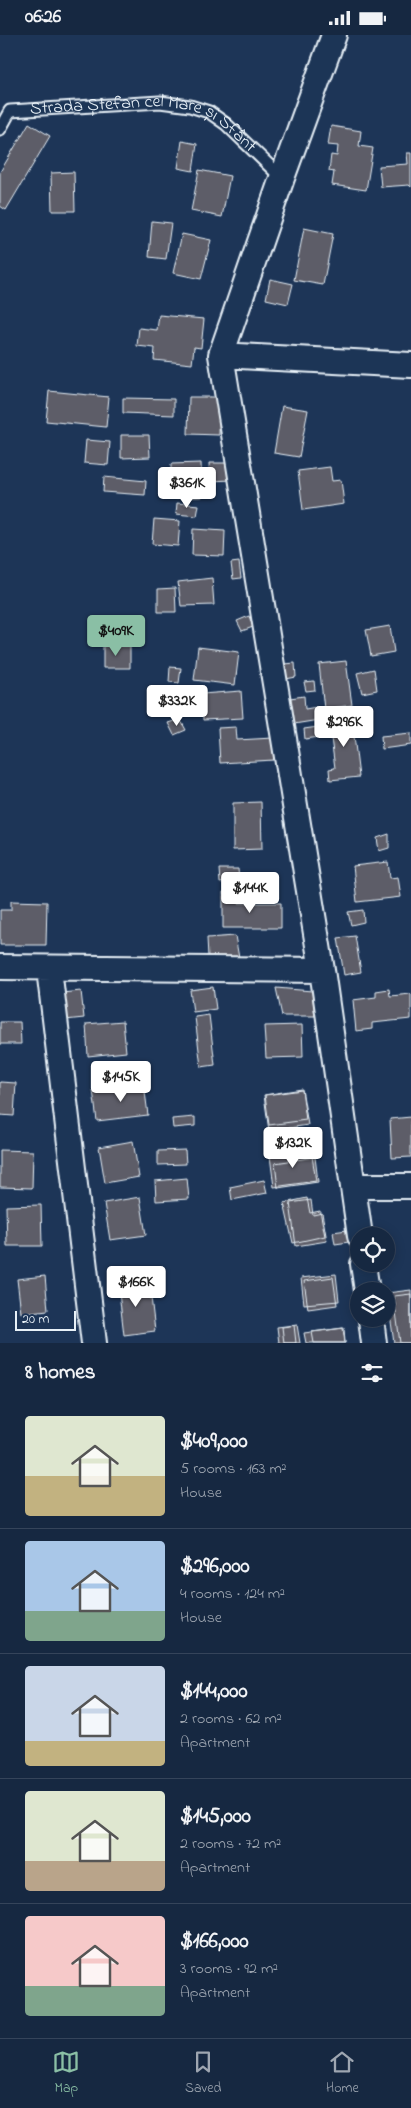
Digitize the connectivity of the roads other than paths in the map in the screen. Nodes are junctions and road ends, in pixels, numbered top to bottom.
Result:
1 (334, 35) edge
2 (0, 129) edge
3 (282, 178) junction
4 (222, 355) junction
5 (411, 365) edge
6 (0, 967) edge
7 (49, 969) junction
8 (322, 970) junction
9 (353, 1186) junction
10 (411, 1186) edge
11 (359, 1227) edge
12 (372, 1327) edge
13 (94, 1343) edge
14 (374, 1343) edge

1 - 3 street
2 - 3 lane, Strada Ștefan cel Mare și Sfânt
3 - 4 street
4 - 5 street
4 - 8 street
6 - 7 street
7 - 8 street
7 - 13 street
8 - 9 street
9 - 10 street
9 - 11 street
12 - 14 street

